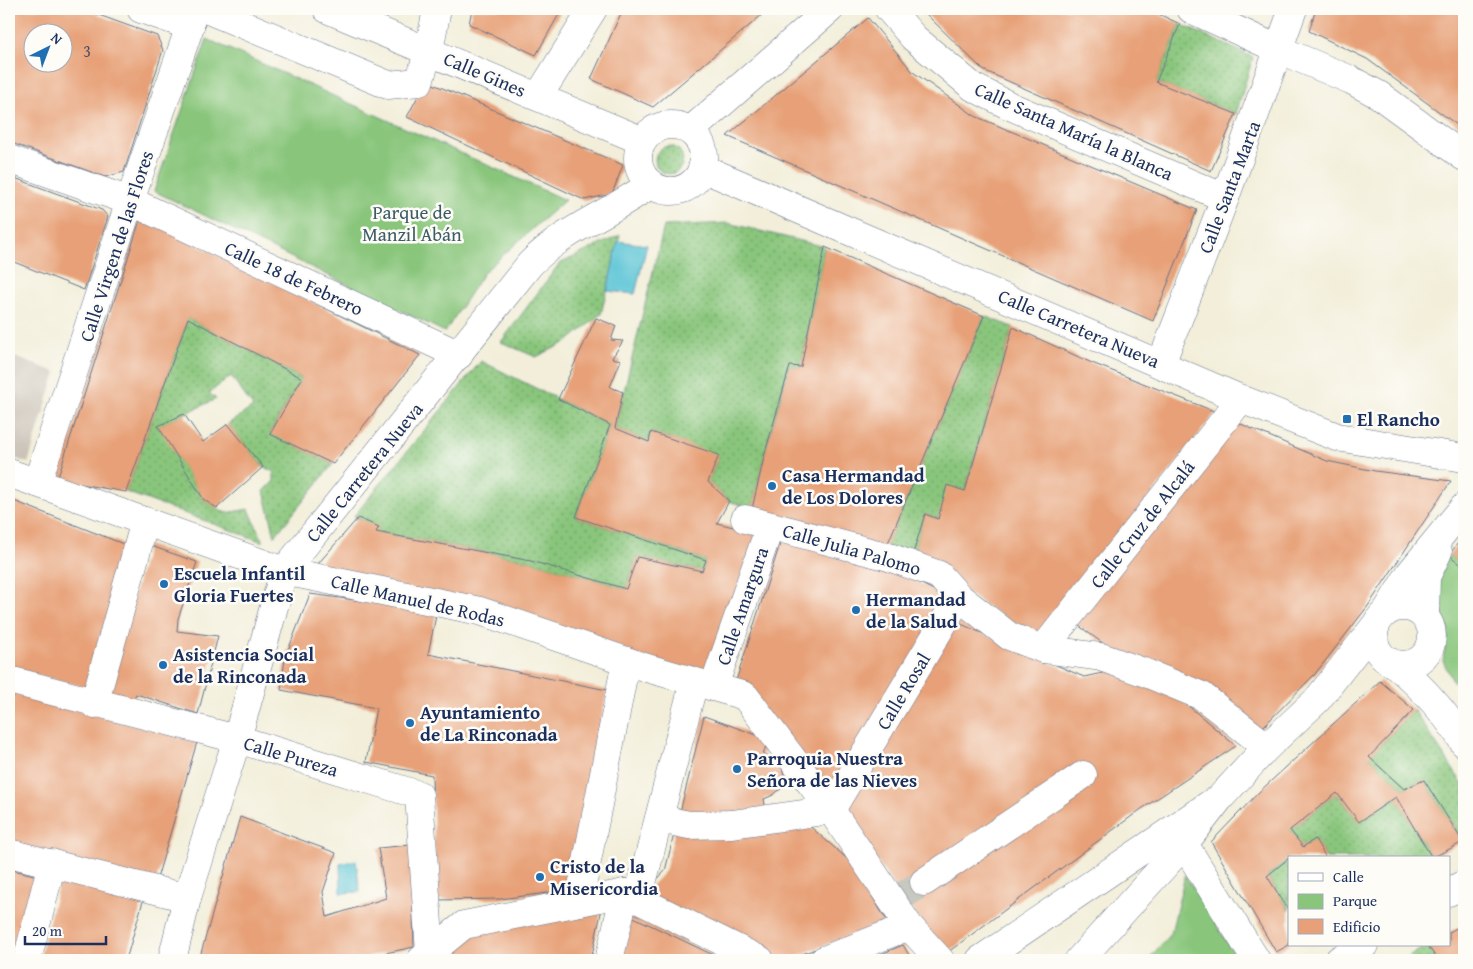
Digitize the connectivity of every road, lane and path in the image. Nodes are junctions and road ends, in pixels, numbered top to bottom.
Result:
1 (141, 9) edge
2 (327, 9) edge
3 (437, 9) edge
4 (593, 9) edge
5 (830, 9) edge
6 (889, 9) edge
7 (1191, 9) edge
8 (1293, 9) edge
9 (196, 15) edge
10 (429, 50) junction
11 (1280, 50) junction
12 (538, 97) junction
13 (690, 131) junction
14 (643, 141) junction
15 (1464, 157) edge
16 (9, 159) edge
17 (702, 168) junction
18 (650, 184) junction
19 (1225, 198) junction
20 (130, 200) junction
21 (459, 355) junction
22 (1161, 364) junction
23 (1241, 398) junction
24 (1464, 458) edge
25 (9, 473) edge
26 (38, 483) junction
27 (1459, 515) edge
28 (145, 521) junction
29 (758, 522) joint
30 (284, 571) junction
31 (959, 597) junction
32 (1381, 619) junction
33 (1429, 628) junction
34 (1043, 650) junction
35 (626, 661) junction
36 (1394, 664) junction
37 (9, 680) edge
38 (704, 684) junction
39 (1317, 700) junction
40 (94, 704) junction
41 (1457, 715) edge
42 (237, 739) junction
43 (1464, 743) edge
44 (1267, 747) junction
45 (1082, 775) dead end
46 (1218, 799) junction
47 (831, 810) junction
48 (659, 819) junction
49 (1184, 844) junction
50 (9, 853) edge
51 (52, 863) junction
52 (924, 882) tunnel mouth
53 (1464, 884) edge
54 (1450, 891) edge
55 (632, 896) junction
56 (186, 898) junction
57 (579, 902) junction
58 (910, 926) junction
59 (1362, 946) edge
60 (426, 956) edge
61 (27, 960) edge
62 (172, 960) edge
63 (609, 960) edge
64 (760, 960) edge
65 (824, 960) edge
66 (940, 960) edge
67 (980, 960) edge
68 (1079, 960) edge
69 (1256, 960) edge
70 (1339, 960) edge

1 - 9 street
2 - 10 street, Calle Gines
3 - 10 street
4 - 12 street
5 - 13 street
6 - 19 street, Calle Santa María la Blanca
7 - 11 street
8 - 11 street, Calle Santa Marta
9 - 10 street
9 - 20 street, Calle Virgen de las Flores
10 - 12 street, Calle Gines
11 - 15 street
11 - 19 street, Calle Santa Marta
12 - 14 street, Calle Gines
13 - 14 street
13 - 17 street
14 - 18 street
16 - 20 street, Calle 18 de Febrero
17 - 18 street
17 - 22 street, Calle Carretera Nueva
18 - 21 street, Calle Carretera Nueva
19 - 22 street, Calle Santa Marta
20 - 21 street, Calle 18 de Febrero
20 - 26 street, Calle Virgen de las Flores
21 - 30 street, Calle Carretera Nueva
22 - 23 street, Calle Carretera Nueva
23 - 24 street, Calle Carretera Nueva
23 - 34 street, Calle Cruz de Alcalá
25 - 26 street, Calle Manuel de Rodas
26 - 28 street, Calle Manuel de Rodas
27 - 32 street
27 - 33 street
28 - 30 street, Calle Manuel de Rodas
28 - 40 street
29 - 31 street, Calle Julia Palomo
29 - 38 street, Calle Amargura
30 - 35 street, Calle Manuel de Rodas
30 - 42 street, Calle Carretera Nueva
31 - 34 street, Calle Julia Palomo
31 - 47 street, Calle Rosal
32 - 33 street
32 - 36 street
32 - 39 street
33 - 36 street
33 - 41 street
34 - 44 street, Calle Julia Palomo
35 - 38 street, Calle Manuel de Rodas
35 - 57 street
36 - 39 street
36 - 41 street
37 - 40 street, Calle Pureza
38 - 47 street, Calle Manuel de Rodas
38 - 48 street, Calle Amargura
39 - 44 street
40 - 42 street, Calle Pureza
41 - 43 street
42 - 56 street, Calle Carretera Nueva
42 - 60 street, Calle Pureza
44 - 46 street
45 - 52 street
46 - 49 street
46 - 67 street
47 - 48 street
47 - 58 street, Calle Manuel de Rodas
48 - 55 street, Calle Amargura
49 - 68 street
49 - 69 street
50 - 51 street
51 - 56 street
51 - 61 street
53 - 54 street
55 - 57 street
55 - 63 street, Calle Amargura
55 - 64 street
56 - 62 street, Calle Carretera Nueva
57 - 60 street
58 - 65 street
58 - 66 street, Calle Manuel de Rodas
59 - 70 street

